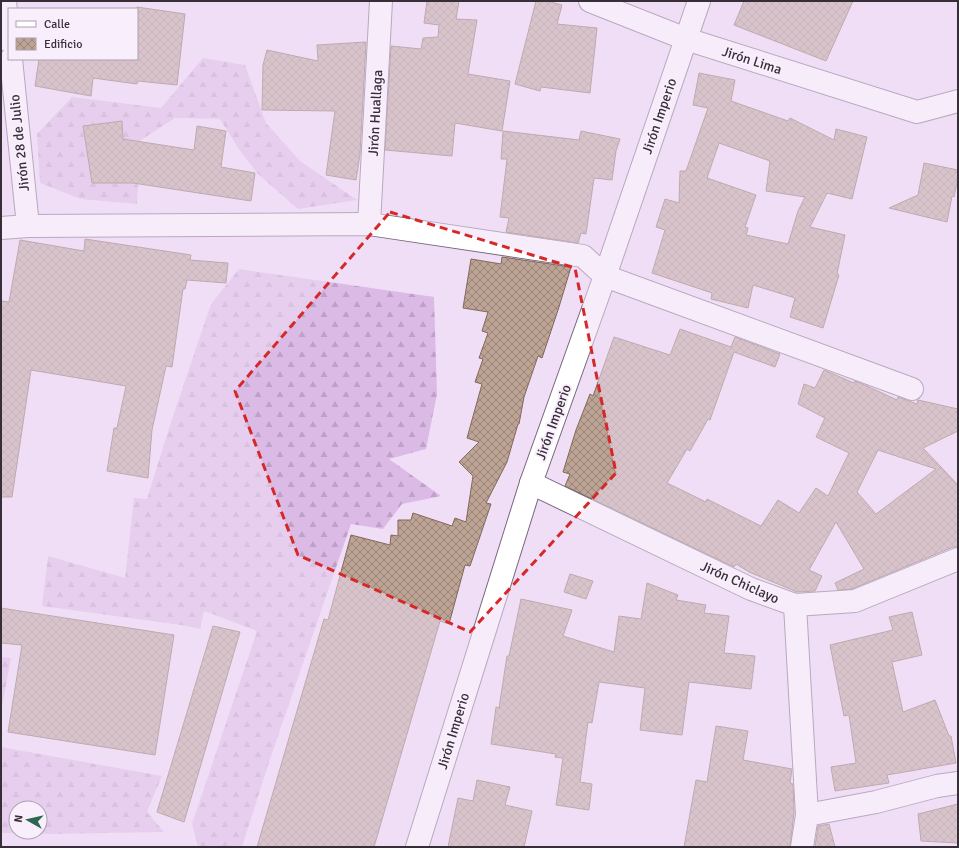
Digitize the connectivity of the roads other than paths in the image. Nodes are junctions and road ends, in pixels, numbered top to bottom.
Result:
1 (5, 1) edge
2 (381, 1) edge
3 (590, 1) edge
4 (699, 1) edge
5 (8, 31) edge
6 (686, 38) junction
7 (11, 60) edge
8 (958, 100) edge
9 (369, 224) junction
10 (28, 226) junction
11 (1, 228) edge
12 (605, 276) junction
13 (912, 389) dead end
14 (531, 483) junction
15 (958, 559) edge
16 (795, 606) junction
17 (958, 783) edge
18 (807, 815) junction
19 (417, 847) edge
20 (802, 847) edge

1 - 5 street
2 - 9 street, Jirón Huallaga
3 - 6 street, Jirón Lima
4 - 6 street, Jirón Imperio
6 - 8 street, Jirón Lima
6 - 12 street, Jirón Imperio
7 - 10 street, Jirón 28 de Julio
9 - 10 street
9 - 12 street
10 - 11 street
12 - 13 street
12 - 14 street, Jirón Imperio
14 - 16 street, Jirón Chiclayo
14 - 19 street, Jirón Imperio
15 - 16 street, Jirón Chiclayo
16 - 18 street
17 - 18 street
18 - 20 street

